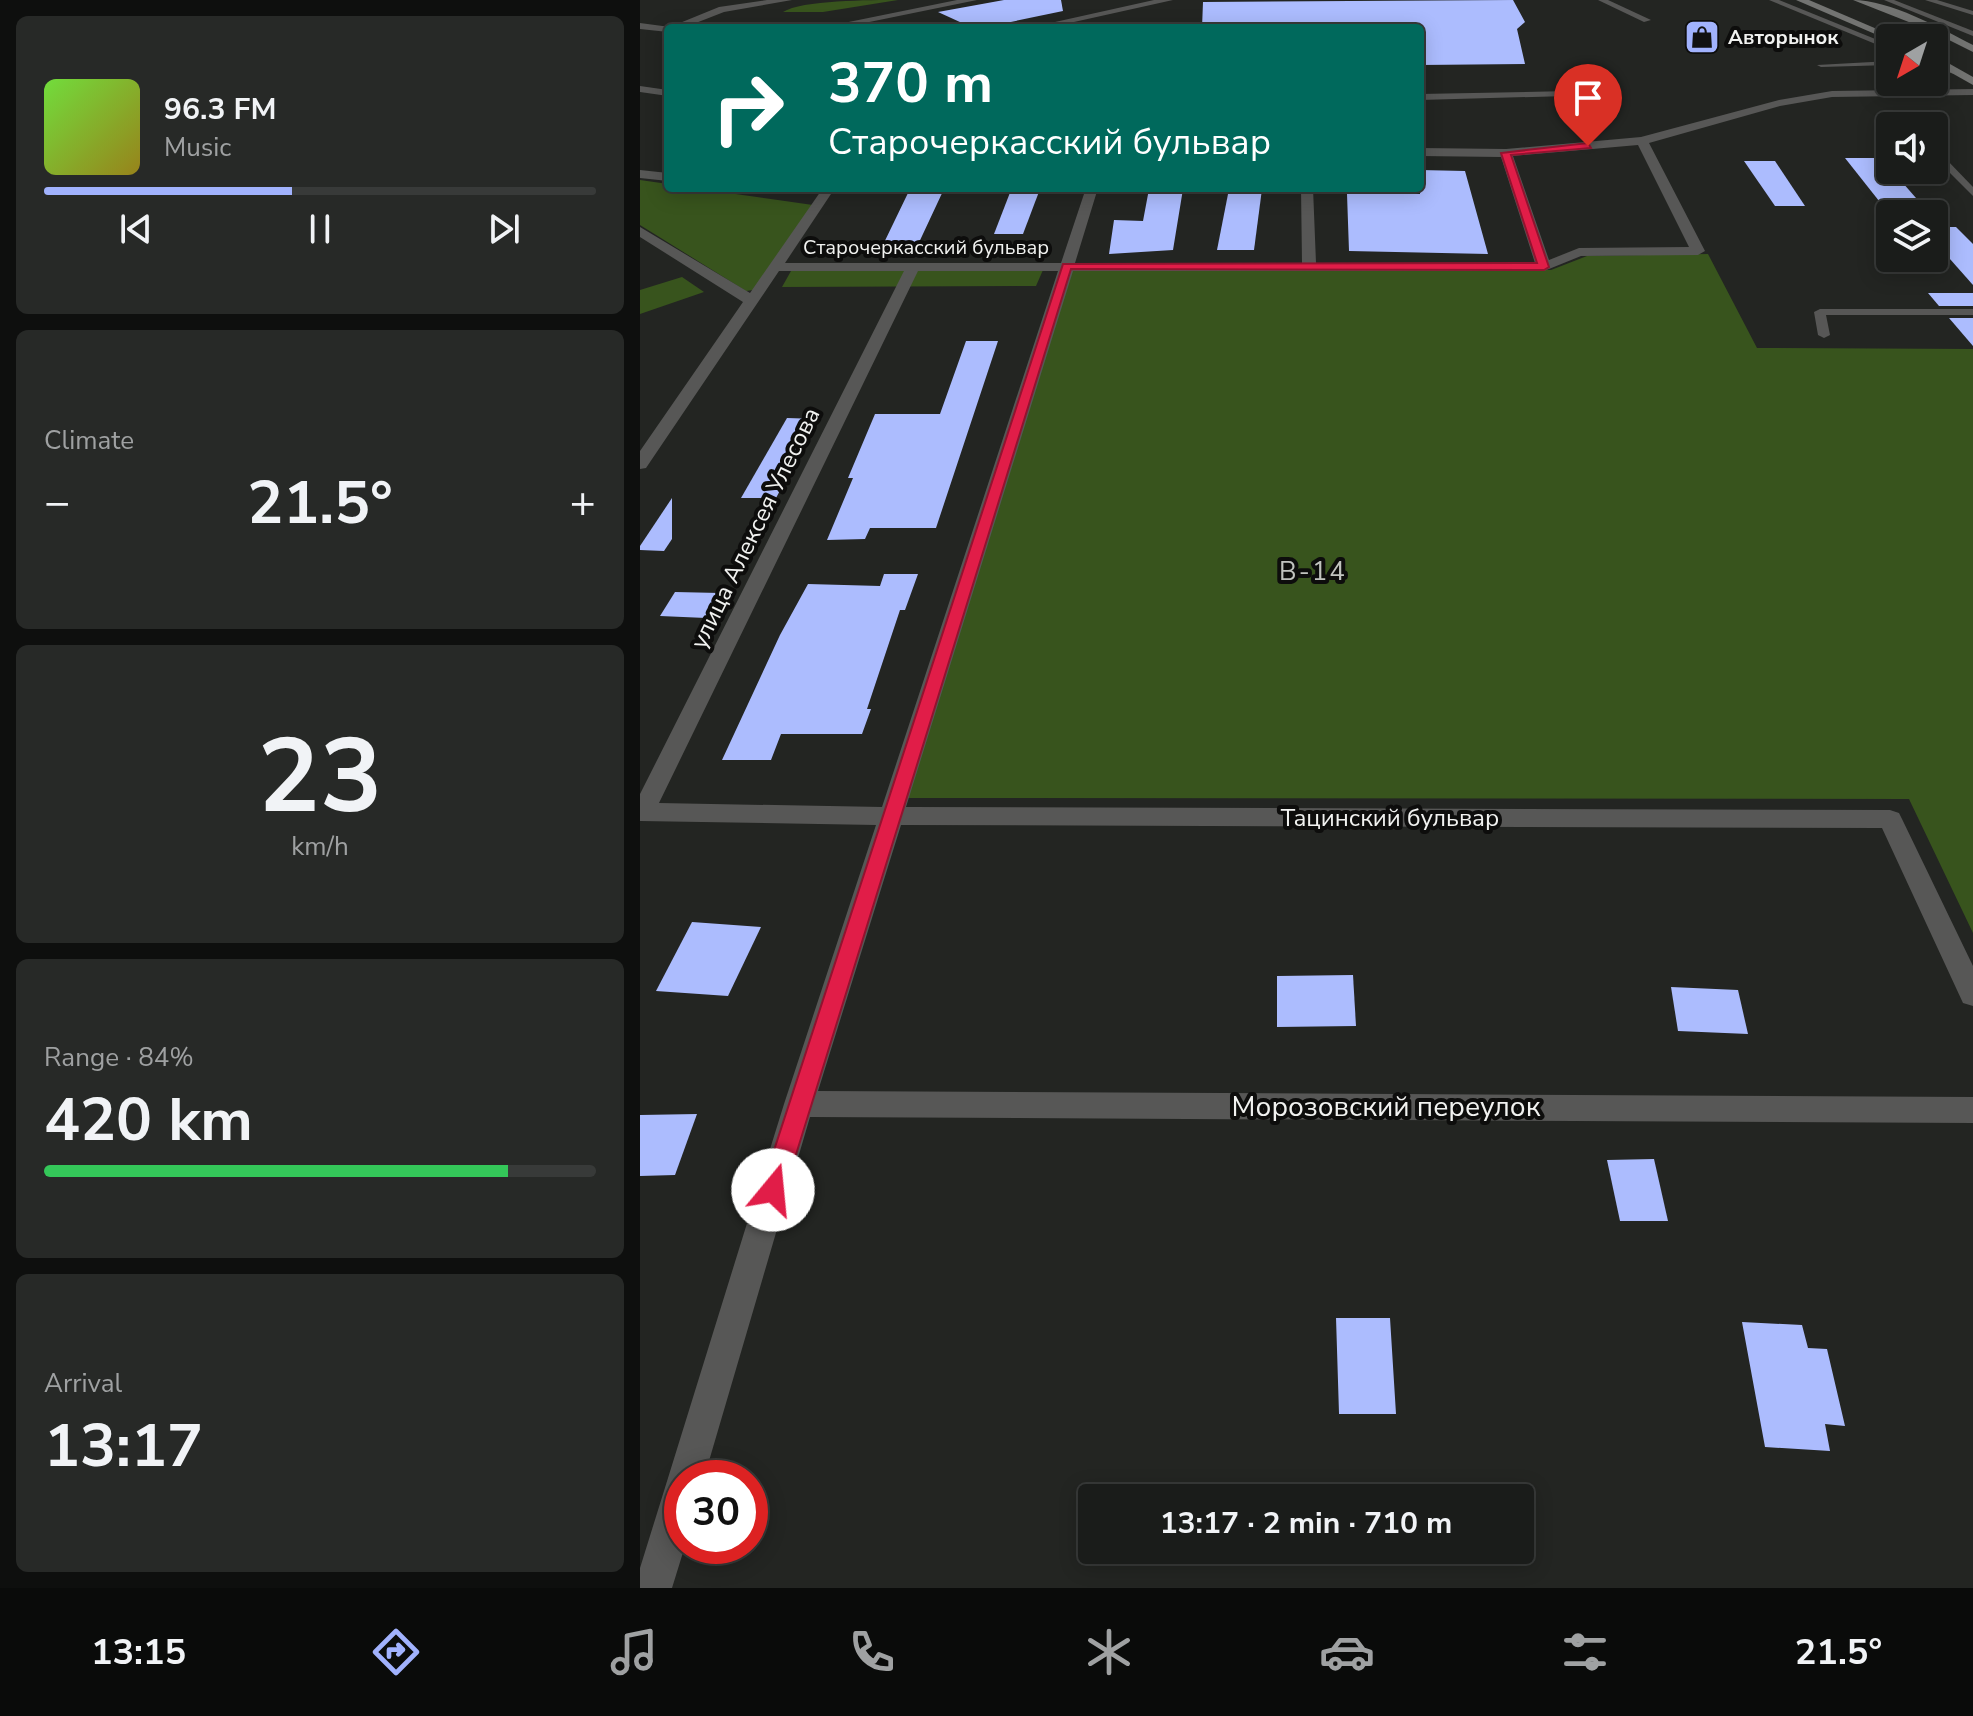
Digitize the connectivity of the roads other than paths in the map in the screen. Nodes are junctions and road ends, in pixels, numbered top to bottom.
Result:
1 (787, 0) edge
2 (972, 0) edge
3 (1168, 0) edge
4 (1602, 0) edge
5 (1773, 0) edge
6 (1801, 0) edge
7 (1858, 0) edge
8 (1888, 0) edge
9 (1929, 0) edge
10 (1973, 13) edge
11 (1647, 20) dead end
12 (684, 24) edge
13 (845, 24) edge
14 (1052, 24) edge
15 (640, 26) edge
16 (664, 29) edge
17 (1876, 31) edge
18 (1973, 34) edge
19 (1876, 42) edge
20 (1973, 49) edge
21 (1876, 63) edge
22 (1821, 65) dead end
23 (1948, 66) edge
24 (1948, 70) edge
25 (1959, 73) junction
26 (1973, 82) edge
27 (640, 89) edge
28 (664, 92) edge
29 (1973, 92) edge
30 (1567, 93) dead end
31 (1424, 97) edge
32 (1642, 141) junction
33 (1424, 152) edge
34 (1506, 153) junction
35 (1948, 166) edge
36 (640, 174) edge
37 (664, 177) edge
38 (826, 192) edge
39 (1091, 192) edge
40 (1307, 192) edge
41 (1973, 193) edge
42 (640, 231) edge
43 (1067, 266) junction
44 (1309, 266) junction
45 (775, 267) junction
46 (913, 267) junction
47 (1544, 267) junction
48 (752, 301) junction
49 (1973, 312) edge
50 (1824, 335) dead end
51 (640, 464) edge
52 (642, 812) edge
53 (891, 816) junction
54 (1973, 995) edge
55 (799, 1104) junction
56 (1973, 1110) edge
57 (691, 1460) edge
58 (664, 1552) edge
59 (653, 1588) edge

1 - 12 street
2 - 13 street
3 - 14 street
4 - 11 lane
5 - 19 lane
6 - 17 main road
7 - 20 main road
8 - 18 lane
9 - 10 lane
15 - 16 street
21 - 22 lane
23 - 25 main road
24 - 25 lane
25 - 26 main road
27 - 28 street
29 - 32 street
30 - 31 street
32 - 34 street
32 - 47 street, Старочеркасский бульвар
33 - 34 street
34 - 47 street
35 - 41 lane
36 - 37 street
38 - 45 street
39 - 43 street
40 - 44 street
42 - 48 street
43 - 44 street, Старочеркасский бульвар
43 - 46 street, Старочеркасский бульвар
43 - 53 street
44 - 47 street, Старочеркасский бульвар
45 - 46 street, Старочеркасский бульвар
45 - 48 street
46 - 52 street, улица Алексея Улесова
48 - 51 street
49 - 50 lane
52 - 53 street, Тацинский бульвар
53 - 54 street, Тацинский бульвар
53 - 55 street
55 - 56 street, Морозовский переулок
55 - 57 street
58 - 59 street

